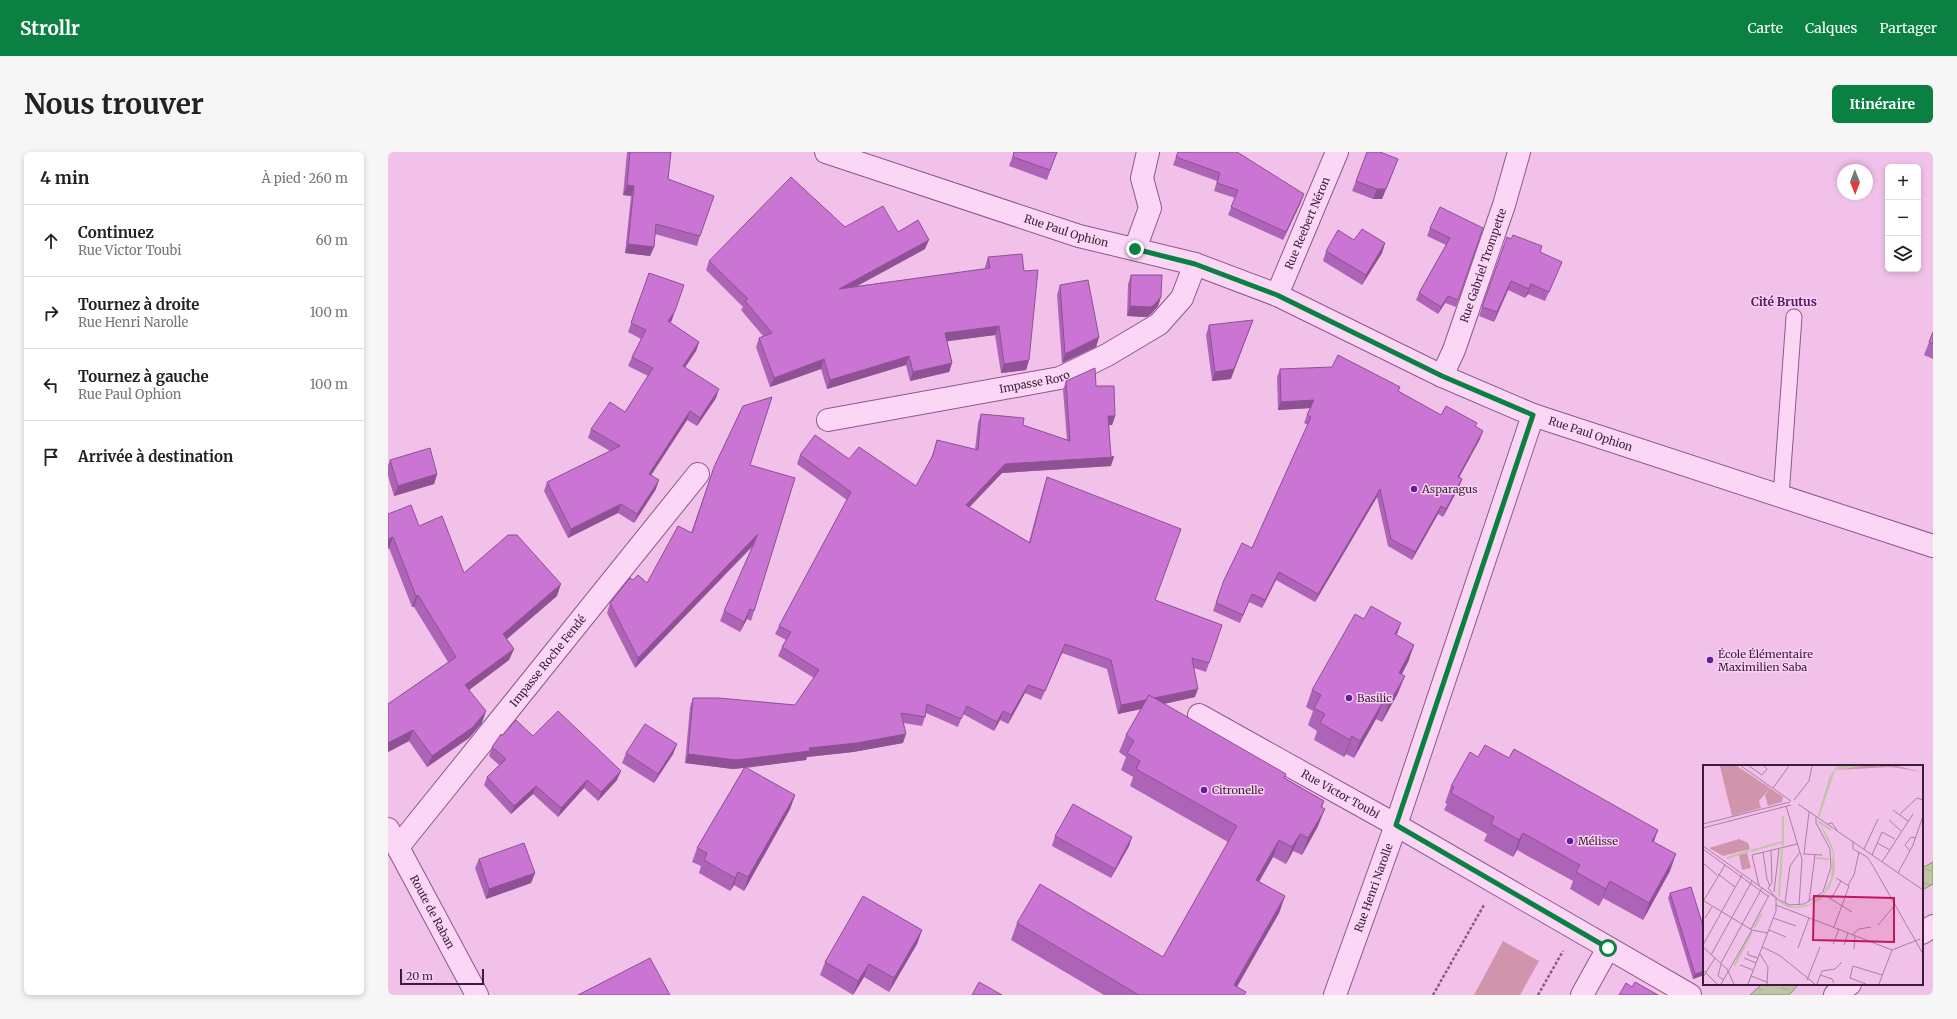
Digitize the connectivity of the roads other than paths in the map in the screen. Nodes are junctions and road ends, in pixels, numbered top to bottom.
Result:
1 (826, 152) edge
2 (1148, 152) edge
3 (1337, 152) edge
4 (1519, 152) edge
5 (1135, 249) junction
6 (1195, 264) junction
7 (1277, 295) junction
8 (1794, 316) dead end
9 (1442, 376) junction
10 (1533, 415) junction
11 (828, 420) dead end
12 (698, 474) dead end
13 (1781, 496) junction
14 (1933, 546) edge
15 (1199, 715) dead end
16 (1396, 825) junction
17 (393, 838) edge
18 (1933, 926) edge
19 (1923, 932) edge
20 (1608, 948) junction
21 (1849, 985) edge
22 (477, 995) edge
23 (1335, 995) edge
24 (1582, 995) edge
25 (1690, 995) edge
26 (1835, 995) edge

1 - 5 street, Rue Paul Ophion
2 - 5 street
3 - 7 street, Rue Reebert Néron
4 - 9 street, Rue Gabriel Trompette
5 - 6 street, Rue Paul Ophion
6 - 7 street, Rue Paul Ophion
6 - 11 street, Impasse Roro
7 - 9 street, Rue Paul Ophion
8 - 13 lane
9 - 10 street, Rue Paul Ophion
10 - 13 street, Rue Paul Ophion
10 - 16 street, Rue Henri Narolle
12 - 17 street, Impasse Roche Fendé
13 - 14 street, Rue Paul Ophion
15 - 16 street, Rue Victor Toubi
16 - 20 street, Rue Victor Toubi
16 - 23 street, Rue Henri Narolle
17 - 22 street, Route de Raban
18 - 19 street
20 - 24 street
20 - 25 street, Rue Victor Toubi
21 - 26 street

